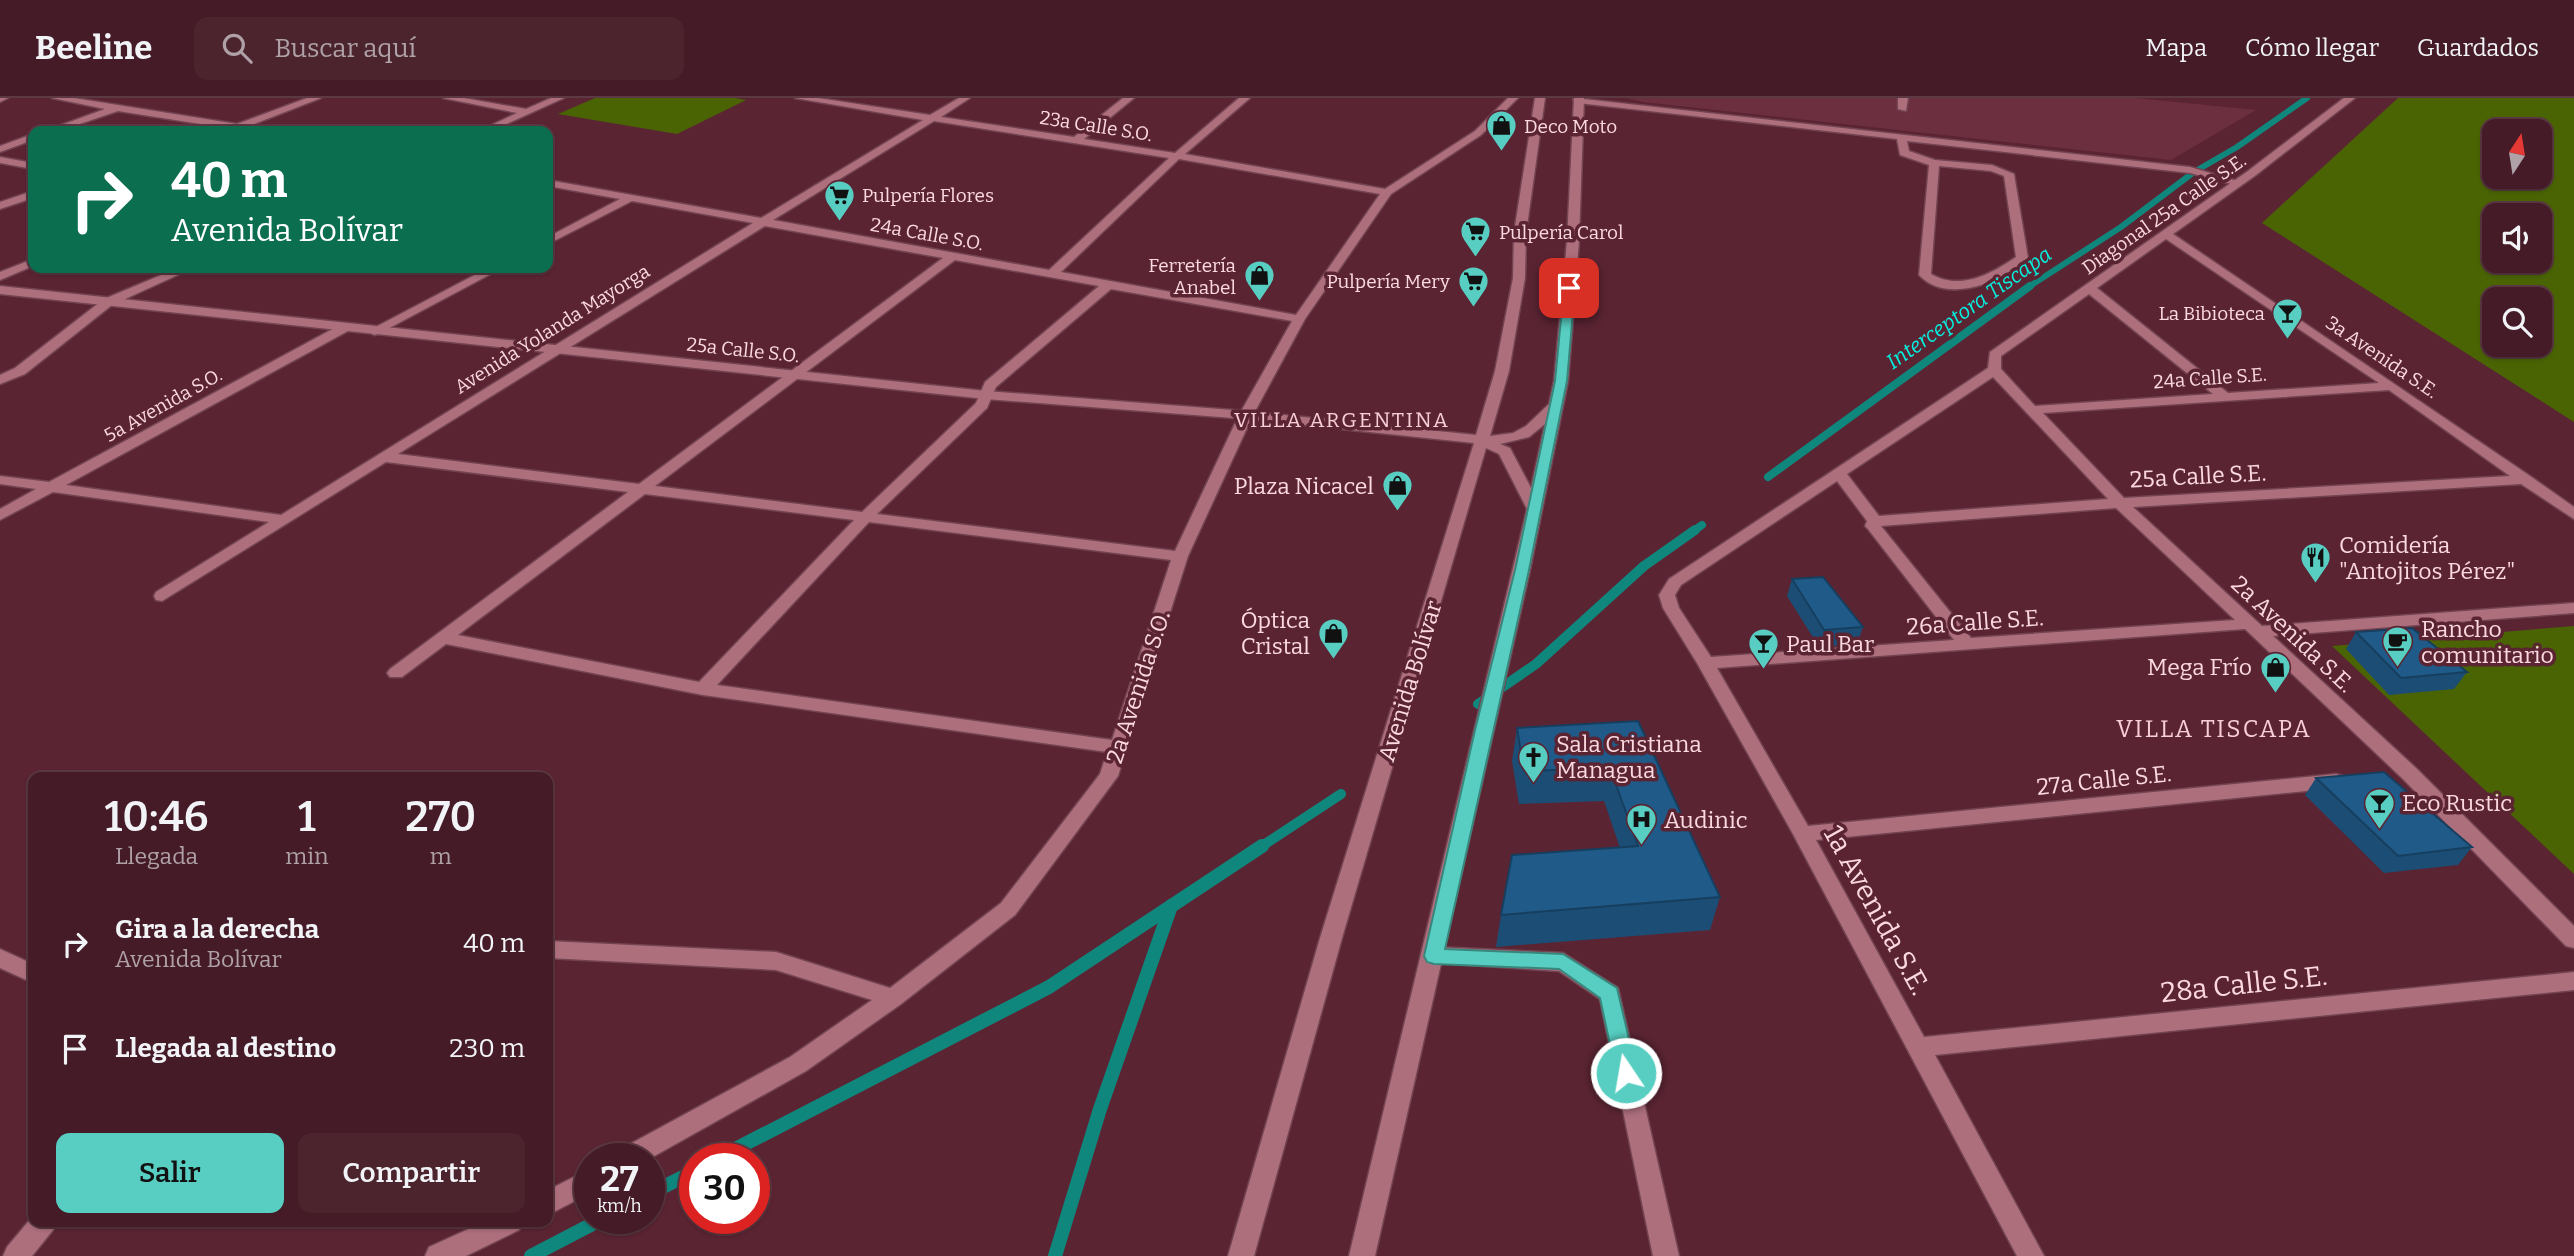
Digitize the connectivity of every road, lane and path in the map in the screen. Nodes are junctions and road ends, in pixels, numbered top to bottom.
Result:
1 (57, 98) edge
2 (316, 98) edge
3 (448, 98) edge
4 (559, 98) edge
5 (800, 98) edge
6 (965, 98) edge
7 (1129, 98) edge
8 (1244, 98) edge
9 (1513, 98) edge
10 (1540, 98) edge
11 (2350, 98) edge
12 (1576, 99) edge
13 (119, 107) junction
14 (528, 112) junction
15 (931, 118) junction
16 (64, 126) edge
17 (232, 126) edge
18 (241, 126) edge
19 (496, 126) edge
20 (1902, 138) junction
21 (28, 139) edge
22 (1076, 140) junction
23 (0, 149) edge
24 (1177, 156) junction
25 (0, 160) edge
26 (1934, 163) junction
27 (28, 165) edge
28 (2239, 183) junction
29 (553, 184) edge
30 (1387, 191) junction
31 (28, 196) edge
32 (631, 198) junction
33 (0, 206) edge
34 (761, 222) junction
35 (2166, 234) junction
36 (553, 238) edge
37 (953, 257) junction
38 (28, 264) edge
39 (175, 273) edge
40 (486, 273) edge
41 (1052, 274) junction
42 (0, 276) edge
43 (1108, 285) junction
44 (2089, 288) junction
45 (0, 290) edge
46 (108, 302) junction
47 (1299, 319) junction
48 (344, 328) junction
49 (374, 331) junction
50 (554, 350) junction
51 (1995, 362) junction
52 (795, 375) junction
53 (0, 380) edge
54 (2392, 386) junction
55 (986, 395) junction
56 (2224, 396) junction
57 (1556, 405) junction
58 (2031, 410) junction
59 (1246, 415) junction
60 (1482, 440) junction
61 (384, 457) junction
62 (1839, 473) junction
63 (2525, 479) junction
64 (0, 480) edge
65 (50, 488) junction
66 (643, 488) junction
67 (2120, 503) junction
68 (1535, 510) junction
69 (2574, 514) edge
70 (0, 515) edge
71 (864, 518) junction
72 (284, 520) junction
73 (1875, 521) junction
74 (1180, 556) junction
75 (1667, 595) joint
76 (162, 596) dead end
77 (2574, 608) edge
78 (2251, 628) junction
79 (444, 638) junction
80 (1968, 646) junction
81 (1706, 663) junction
82 (396, 673) dead end
83 (703, 689) junction
84 (1118, 747) junction
85 (2410, 774) junction
86 (2383, 777) edge
87 (2357, 779) edge
88 (1803, 834) junction
89 (2574, 940) edge
90 (553, 949) edge
91 (1434, 956) junction
92 (0, 958) edge
93 (28, 972) edge
94 (2574, 981) edge
95 (893, 998) junction
96 (1920, 1047) junction
97 (655, 1143) edge
98 (574, 1189) edge
99 (553, 1200) edge
100 (40, 1227) edge
101 (499, 1227) edge
102 (16, 1256) edge
103 (438, 1256) edge
104 (1241, 1256) edge
105 (1362, 1256) edge
106 (1666, 1256) edge
107 (2031, 1256) edge

1 - 13 street
2 - 18 street
3 - 14 street
4 - 14 street
5 - 15 street, 23a Calle S.O.
6 - 15 street, Avenida Yolanda Mayorga
7 - 22 street
8 - 24 street
9 - 30 street, 2a Avenida S.O.
10 - 60 street, Avenida Bolívar
11 - 28 street, Diagonal 25a Calle S.E.
12 - 20 street
12 - 57 street
13 - 16 street
13 - 17 street
14 - 19 street
15 - 22 street, 23a Calle S.O.
15 - 34 street, Avenida Yolanda Mayorga
20 - 26 street
20 - 28 street
21 - 23 street
22 - 24 street, 23a Calle S.O.
24 - 30 street, 23a Calle S.O.
24 - 41 street
25 - 27 street
26 - 26 street
28 - 35 street, Diagonal 25a Calle S.E.
29 - 32 street, 24a Calle S.O.
30 - 47 street, 2a Avenida S.O.
31 - 33 street
32 - 34 street, 24a Calle S.O.
32 - 36 street
34 - 37 street, 24a Calle S.O.
34 - 50 street, Avenida Yolanda Mayorga
35 - 44 street, Diagonal 25a Calle S.E.
35 - 54 street, 3a Avenida S.E.
37 - 41 street, 24a Calle S.O.
37 - 52 street
38 - 42 street
39 - 46 street
40 - 49 street
41 - 43 street, 24a Calle S.O.
43 - 47 street, 24a Calle S.O.
43 - 55 street
44 - 51 street, Diagonal 25a Calle S.E.
44 - 56 street
45 - 46 street, 25a Calle S.O.
46 - 48 street, 25a Calle S.O.
46 - 53 street
47 - 59 street, 2a Avenida S.O.
48 - 49 street, 25a Calle S.O.
48 - 65 street, 5a Avenida S.O.
49 - 50 street, 25a Calle S.O.
50 - 52 street, 25a Calle S.O.
50 - 61 street, Avenida Yolanda Mayorga
51 - 58 street, 2a Avenida S.E.
51 - 62 street, Diagonal 25a Calle S.E.
52 - 55 street, 25a Calle S.O.
52 - 66 street
54 - 56 street, 24a Calle S.E.
54 - 63 street, 3a Avenida S.E.
55 - 59 street, 25a Calle S.O.
55 - 71 street
56 - 58 street, 24a Calle S.E.
57 - 60 street, 25a Calle S.O.
57 - 68 street
58 - 67 street, 2a Avenida S.E.
59 - 60 street, 25a Calle S.O.
59 - 74 street, 2a Avenida S.O.
60 - 68 street
60 - 104 street, Avenida Bolívar
61 - 66 street
61 - 72 street, Avenida Yolanda Mayorga
62 - 73 street
62 - 75 street, Diagonal 25a Calle S.E.
63 - 67 street, 25a Calle S.E.
63 - 69 street, 3a Avenida S.E.
64 - 65 street
65 - 70 street, 5a Avenida S.O.
65 - 72 street
66 - 71 street
66 - 79 street
67 - 73 street, 25a Calle S.E.
67 - 78 street, 2a Avenida S.E.
68 - 91 street
71 - 74 street
71 - 83 street
72 - 76 street, Avenida Yolanda Mayorga
73 - 80 street
74 - 84 street, 2a Avenida S.O.
75 - 81 street, 1a Avenida S.E.
77 - 78 street, 26a Calle S.E.
78 - 80 street, 26a Calle S.E.
78 - 85 street, 2a Avenida S.E.
79 - 82 street
79 - 83 street
80 - 81 street, 26a Calle S.E.
81 - 88 street, 1a Avenida S.E.
83 - 84 street
84 - 95 street, 2a Avenida S.O.
85 - 86 street
85 - 89 street, 2a Avenida S.E.
87 - 88 street, 27a Calle S.E.
88 - 96 street, 1a Avenida S.E.
90 - 95 street
91 - 105 street
91 - 106 street
92 - 93 street
94 - 96 street, 28a Calle S.E.
95 - 97 street, 2a Avenida S.O.
96 - 107 street, 1a Avenida S.E.
98 - 99 street
100 - 102 street
101 - 103 street

